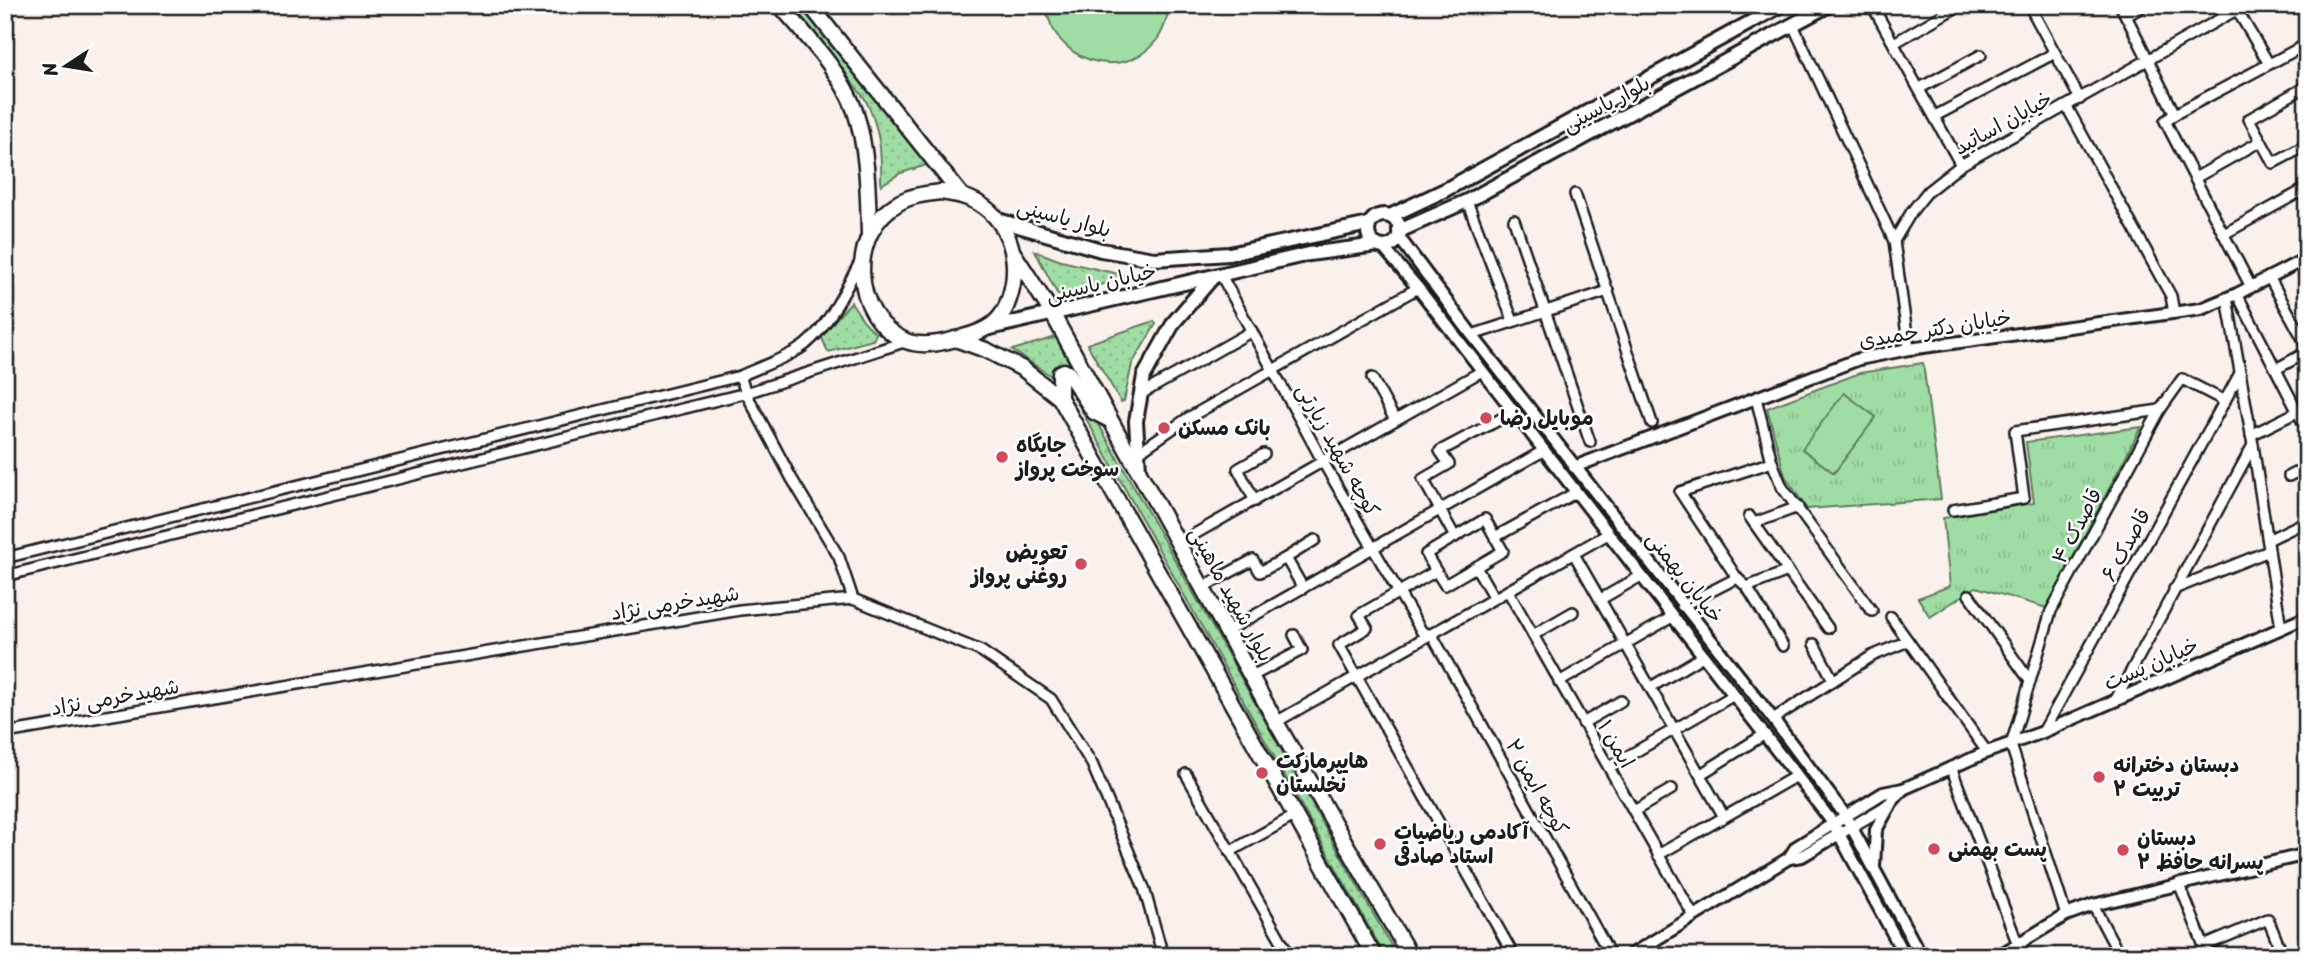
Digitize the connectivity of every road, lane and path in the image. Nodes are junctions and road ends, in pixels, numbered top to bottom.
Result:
1 (780, 5) edge
2 (810, 5) edge
3 (1782, 5) edge
4 (1829, 5) edge
5 (1872, 5) edge
6 (1960, 5) edge
7 (2029, 5) edge
8 (2120, 5) edge
9 (2145, 5) edge
10 (2241, 8) edge
11 (2126, 16) junction
12 (1793, 25) junction
13 (1894, 43) junction
14 (2307, 44) edge
15 (2055, 53) junction
16 (1981, 55) dead end
17 (2147, 61) junction
18 (2269, 64) junction
19 (2307, 86) edge
20 (1920, 88) junction
21 (2080, 99) junction
22 (2067, 107) junction
23 (2175, 114) junction
24 (1935, 116) junction
25 (2261, 141) junction
26 (2307, 145) edge
27 (1961, 165) junction
28 (2195, 177) junction
29 (2307, 188) edge
30 (1576, 194) dead end
31 (962, 196) junction
32 (1467, 201) junction
33 (1390, 216) junction
34 (998, 220) junction
35 (1514, 220) dead end
36 (1369, 224) junction
37 (1399, 234) junction
38 (2224, 234) junction
39 (869, 235) junction
40 (1894, 241) junction
41 (1380, 246) junction
42 (1014, 254) junction
43 (862, 258) junction
44 (2307, 258) edge
45 (1216, 277) junction
46 (2269, 277) junction
47 (2251, 287) junction
48 (1418, 288) junction
49 (1608, 291) junction
50 (2232, 296) junction
51 (1545, 311) junction
52 (1052, 313) junction
53 (2174, 313) junction
54 (1513, 321) junction
55 (990, 328) junction
56 (1252, 331) junction
57 (1472, 335) junction
58 (955, 339) junction
59 (907, 341) junction
60 (2307, 346) edge
61 (1909, 349) junction
62 (2307, 352) edge
63 (1273, 369) junction
64 (2277, 369) junction
65 (1482, 371) junction
66 (2239, 375) junction
67 (740, 376) junction
68 (1372, 378) dead end
69 (746, 393) junction
70 (1140, 394) junction
71 (1060, 398) junction
72 (1756, 398) junction
73 (2225, 401) junction
74 (2302, 409) edge
75 (2160, 410) junction
76 (1514, 412) junction
77 (1111, 421) junction
78 (1395, 421) junction
79 (1652, 423) dead end
80 (2307, 430) edge
81 (2252, 440) junction
82 (1590, 442) dead end
83 (1543, 451) junction
84 (1264, 454) dead end
85 (1323, 462) junction
86 (1772, 462) junction
87 (1138, 463) junction
88 (1574, 467) junction
89 (2307, 467) edge
90 (2289, 476) dead end
91 (1575, 493) junction
92 (1255, 501) junction
93 (1798, 507) junction
94 (1440, 510) junction
95 (1953, 510) dead end
96 (2307, 521) edge
97 (1608, 534) junction
98 (1455, 537) junction
99 (1496, 537) junction
100 (1315, 540) dead end
101 (2268, 540) junction
102 (1179, 543) junction
103 (1374, 548) junction
104 (2269, 551) junction
105 (1574, 554) junction
106 (5, 558) edge
107 (1286, 558) junction
108 (1476, 567) junction
109 (1436, 571) junction
110 (1788, 571) junction
111 (5, 576) edge
112 (1641, 576) junction
113 (1737, 578) junction
114 (1203, 587) junction
115 (1746, 587) junction
116 (1303, 588) junction
117 (2174, 589) junction
118 (1508, 591) junction
119 (1399, 592) junction
120 (1969, 595) dead end
121 (1494, 598) junction
122 (853, 599) junction
123 (1601, 599) junction
124 (1682, 606) junction
125 (1872, 611) dead end
126 (1573, 612) dead end
127 (1672, 617) junction
128 (1891, 617) dead end
129 (2307, 617) edge
130 (1828, 628) dead end
131 (2281, 628) junction
132 (1227, 631) junction
133 (1294, 635) dead end
134 (1432, 635) junction
135 (1533, 635) junction
136 (1908, 641) junction
137 (1626, 644) junction
138 (1814, 644) dead end
139 (1783, 646) dead end
140 (1703, 656) junction
141 (1252, 676) junction
142 (1356, 678) junction
143 (1833, 680) junction
144 (2030, 681) junction
145 (1559, 682) junction
146 (1651, 687) junction
147 (1734, 695) junction
148 (1621, 701) dead end
149 (2115, 701) junction
150 (1773, 719) junction
151 (1276, 722) junction
152 (1583, 723) junction
153 (1675, 729) junction
154 (2043, 732) junction
155 (5, 733) edge
156 (1765, 734) junction
157 (2011, 745) junction
158 (1987, 752) junction
159 (1609, 767) junction
160 (1951, 767) junction
161 (1701, 774) junction
162 (1186, 775) dead end
163 (1796, 776) junction
164 (1672, 789) dead end
165 (1903, 789) junction
166 (1890, 804) junction
167 (1634, 811) junction
168 (1294, 816) junction
169 (1845, 816) junction
170 (1724, 817) junction
171 (1833, 823) junction
172 (1852, 827) junction
173 (1840, 834) junction
174 (1231, 851) junction
175 (2307, 854) edge
176 (1658, 855) junction
177 (1789, 858) junction
178 (1874, 869) junction
179 (2179, 883) junction
180 (2093, 905) junction
181 (1693, 915) junction
182 (2066, 915) junction
183 (2021, 943) junction
184 (2204, 946) junction
185 (1163, 956) edge
186 (1290, 956) edge
187 (1374, 956) edge
188 (1410, 956) edge
189 (1514, 956) edge
190 (1611, 956) edge
191 (1629, 956) edge
192 (1905, 956) edge
193 (1921, 956) edge
194 (1998, 956) edge
195 (2027, 956) edge
196 (2120, 956) edge
197 (2208, 956) edge
198 (2283, 956) edge

1 - 39 main road
2 - 31 main road
3 - 33 main road, بلوار یاسینی
4 - 12 main road, بلوار یاسینی
5 - 13 street
6 - 13 street
7 - 15 street
8 - 11 street
9 - 11 street
10 - 17 street, خیابان اساتید
10 - 18 street
11 - 17 street
12 - 32 main road, بلوار یاسینی
12 - 40 street
13 - 20 street
14 - 18 street
15 - 21 street
15 - 24 street
16 - 20 street
17 - 21 street, خیابان اساتید
17 - 23 street
18 - 23 street
19 - 25 street
20 - 24 street
21 - 22 street, خیابان اساتید
22 - 27 street, خیابان اساتید
22 - 53 street
23 - 28 street
24 - 27 street
25 - 26 street
25 - 28 street
27 - 40 street, خیابان اساتید
28 - 38 street
29 - 38 street
30 - 49 street
31 - 34 main road
31 - 39 main road
32 - 37 main road, بلوار یاسینی
32 - 54 street
33 - 36 main road
33 - 37 main road
34 - 36 main road, بلوار یاسینی
34 - 42 main road
35 - 51 street
36 - 41 main road
37 - 41 main road
37 - 57 street, خیابان بهمنی
38 - 47 street
39 - 43 main road
40 - 61 street
41 - 45 main road
41 - 48 street, خیابان بهمنی
42 - 52 main road, بلوار شهید ماهینی
42 - 55 main road
43 - 59 main road
43 - 67 street
44 - 46 street, خیابان دکتر حمیدی
45 - 52 main road, خیابان یاسینی
45 - 56 street, کوچه شهید زیارتی
45 - 70 main road
46 - 47 street, خیابان دکتر حمیدی
46 - 60 street
47 - 50 street, خیابان دکتر حمیدی
48 - 63 street
48 - 65 street, خیابان بهمنی
49 - 51 street
49 - 79 street
50 - 53 street, خیابان دکتر حمیدی
50 - 64 street
50 - 66 street
51 - 54 street
51 - 82 street
52 - 55 main road, خیابان یاسینی
52 - 77 main road, بلوار شهید ماهینی
53 - 61 street, خیابان دکتر حمیدی
54 - 57 street
55 - 58 main road
56 - 63 street, کوچه شهید زیارتی
56 - 70 street
57 - 88 street, خیابان بهمنی
58 - 59 main road
58 - 71 main road
59 - 69 street
61 - 72 street, خیابان دکتر حمیدی
62 - 64 street
63 - 85 street, کوچه شهید زیارتی
63 - 87 street
64 - 74 street
65 - 76 street, خیابان بهمنی
65 - 78 street
66 - 73 street, قاصدک ۶
66 - 81 street
67 - 69 street
67 - 106 street
68 - 78 street
69 - 111 street
69 - 122 street
70 - 87 main road
71 - 77 main road
71 - 168 main road
72 - 86 street
72 - 88 street, خیابان دکتر حمیدی
73 - 75 street, قاصدک ۴
73 - 154 street, قاصدک ۶
74 - 80 street
74 - 81 street
75 - 95 street
75 - 144 street, قاصدک ۴
76 - 83 street, خیابان بهمنی
76 - 94 street
77 - 87 main road, بلوار شهید ماهینی
78 - 85 street
81 - 101 street
81 - 117 street
83 - 91 street, خیابان بهمنی
83 - 94 street
84 - 92 street
85 - 92 street
85 - 103 street, کوچه شهید زیارتی
86 - 93 street
86 - 113 street
87 - 102 main road, بلوار شهید ماهینی
88 - 124 street, خیابان بهمنی
89 - 90 street
91 - 97 street, خیابان بهمنی
91 - 99 street
92 - 102 street
93 - 110 street
93 - 125 street
94 - 98 street
94 - 103 street
96 - 101 street
97 - 105 street
97 - 112 street, خیابان بهمنی
98 - 99 street
98 - 109 street
99 - 108 street
100 - 107 street
101 - 104 street
102 - 114 main road, بلوار شهید ماهینی
103 - 116 street
103 - 119 street, کوچه شهید زیارتی
104 - 117 street
104 - 131 street
105 - 118 street
105 - 123 street
107 - 114 street
107 - 116 street
108 - 109 street
108 - 121 street
109 - 119 street
110 - 115 street
110 - 130 street
112 - 123 street
112 - 127 street, خیابان بهمنی
113 - 115 street
113 - 124 street
114 - 132 main road, بلوار شهید ماهینی
115 - 139 street
116 - 132 street
117 - 149 street
118 - 121 street
118 - 135 street, ایمن ۱
119 - 134 street, کوچه شهید زیارتی
119 - 142 street
120 - 144 street
121 - 134 street
122 - 155 street, شهیدخرمی نژاد
122 - 185 street, شهیدخرمی نژاد
123 - 137 street
124 - 150 street, خیابان بهمنی
126 - 135 street
127 - 137 street
127 - 140 street, خیابان بهمنی
128 - 136 street
129 - 131 street, خیابان پست
131 - 149 street, خیابان پست
132 - 141 main road, بلوار شهید ماهینی
133 - 141 street
134 - 142 street
134 - 190 street, کوچه ایمن ۲
135 - 145 street, ایمن ۱
136 - 143 street
136 - 158 street
137 - 145 street
137 - 146 street
138 - 143 street
140 - 146 street
140 - 147 street, خیابان بهمنی
141 - 151 main road, بلوار شهید ماهینی
142 - 151 street
142 - 189 street
143 - 150 street
144 - 157 street, قاصدک ۴
145 - 152 street, ایمن ۱
146 - 153 street
147 - 153 street
147 - 156 street, خیابان بهمنی
148 - 152 street
149 - 154 street, خیابان پست
150 - 169 street, خیابان بهمنی
151 - 188 main road, بلوار شهید ماهینی
152 - 159 street, ایمن ۱
153 - 159 street
153 - 161 street
154 - 157 street, خیابان پست
156 - 161 street
156 - 163 street, خیابان بهمنی
157 - 158 street, خیابان پست
157 - 182 street
158 - 160 street
159 - 167 street, ایمن ۱
160 - 165 street
160 - 183 street
161 - 170 street
162 - 174 street
163 - 170 street
163 - 171 street, خیابان بهمنی
164 - 167 street
165 - 166 street
165 - 169 street
166 - 172 street
166 - 178 street
167 - 176 street, ایمن ۱
168 - 174 street
168 - 187 main road
169 - 171 street
169 - 172 street, خیابان بهمنی
170 - 176 street
171 - 173 street, خیابان بهمنی
171 - 177 street
172 - 173 street
172 - 178 street, خیابان بهمنی
173 - 177 street
173 - 192 street, خیابان بهمنی
174 - 186 street
175 - 179 street
176 - 181 street, ایمن ۱
177 - 181 street
178 - 193 street, خیابان بهمنی
179 - 180 street
179 - 184 street
180 - 182 street
180 - 196 street
181 - 191 street
182 - 183 street
183 - 194 street
183 - 195 street
184 - 197 street
184 - 198 street

